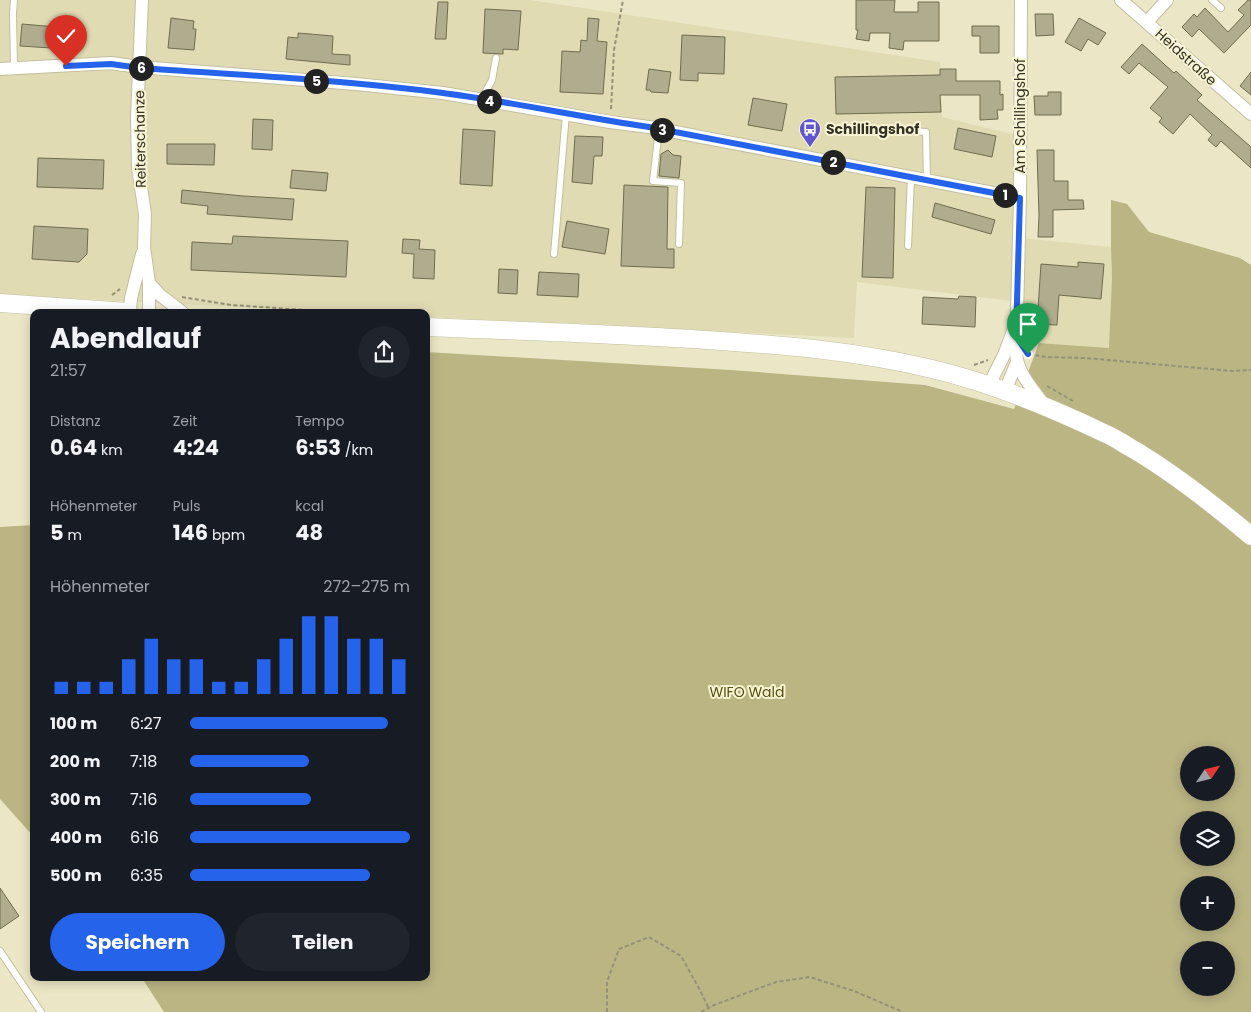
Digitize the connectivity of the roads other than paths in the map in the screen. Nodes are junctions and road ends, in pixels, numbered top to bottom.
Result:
1 (14, 0) edge
2 (142, 0) edge
3 (1020, 0) edge
4 (1121, 0) edge
5 (1167, 0) edge
6 (1212, 0) edge
7 (1221, 8) dead end
8 (1147, 22) junction
9 (496, 58) dead end
10 (14, 68) junction
11 (140, 68) junction
12 (0, 69) edge
13 (481, 100) junction
14 (566, 114) junction
15 (1251, 114) edge
16 (890, 128) dead end
17 (659, 129) junction
18 (911, 177) junction
19 (926, 180) junction
20 (1020, 198) junction
21 (678, 244) dead end
22 (908, 246) dead end
23 (144, 247) junction
24 (554, 254) dead end
25 (149, 283) junction
26 (0, 304) edge
27 (81, 309) edge
28 (129, 309) edge
29 (149, 309) edge
30 (178, 309) edge
31 (1017, 322) junction
32 (430, 327) edge
33 (1017, 362) junction
34 (997, 388) junction
35 (1046, 407) junction
36 (1251, 536) edge
37 (0, 952) edge
38 (41, 1012) edge

1 - 10 lane
2 - 11 street, Reiterschanze
3 - 20 street, Am Schillingshof
4 - 8 street, Heidstraße
5 - 8 street
6 - 7 lane
8 - 15 street, Heidstraße
9 - 13 lane
10 - 11 street
10 - 12 street
11 - 13 street
11 - 23 street, Reiterschanze
13 - 14 street
14 - 17 street
14 - 24 lane
16 - 19 lane
17 - 18 street
17 - 21 lane
18 - 19 street
18 - 22 lane
19 - 20 street
20 - 31 street, Am Schillingshof
23 - 25 street, Reiterschanze
23 - 28 street, Reiterschanze
25 - 29 street, Reiterschanze
25 - 30 street
26 - 27 main road
31 - 33 street, Am Schillingshof
31 - 34 street, Am Schillingshof
32 - 34 main road
33 - 34 street, Am Schillingshof
33 - 35 street, Am Schillingshof
34 - 35 main road
35 - 36 main road
37 - 38 lane

